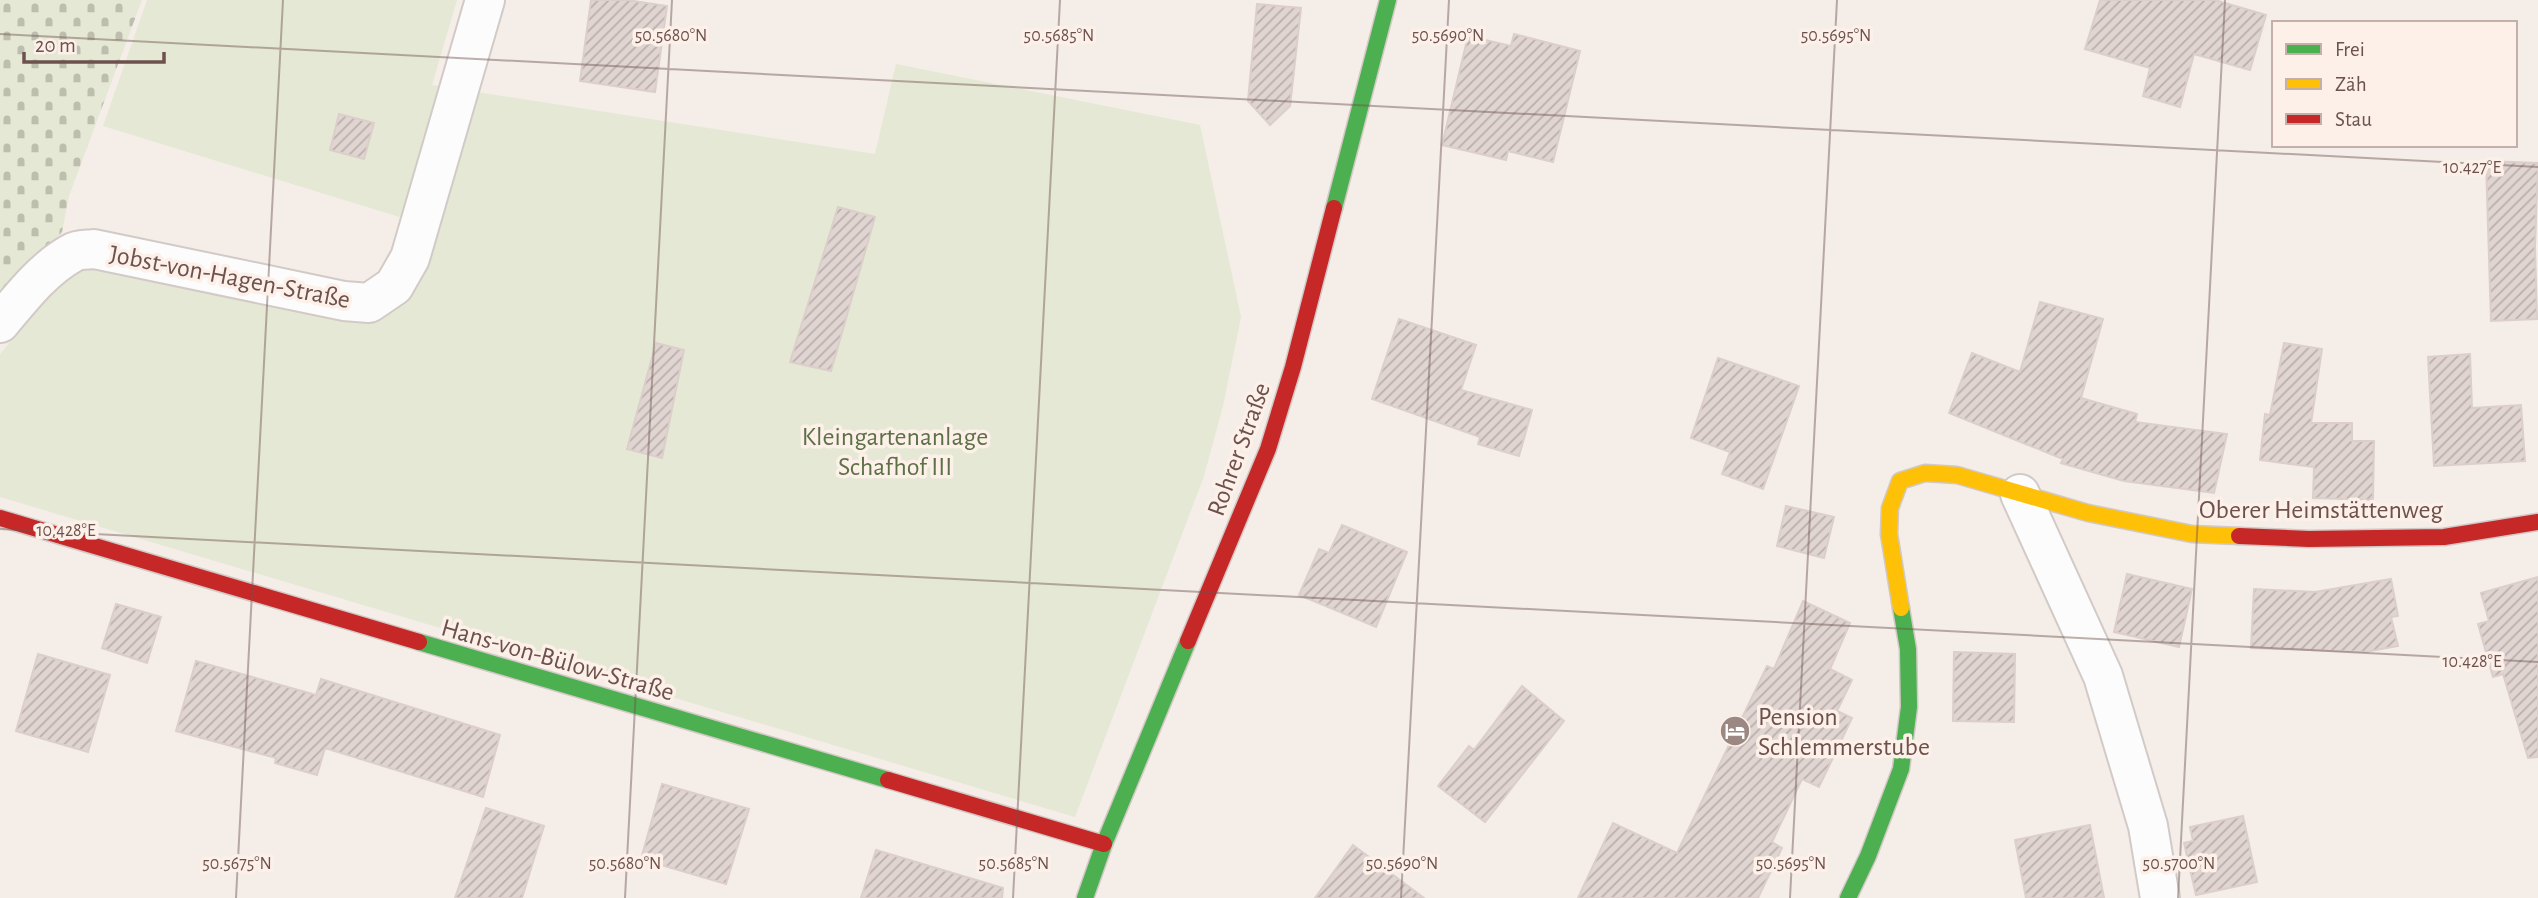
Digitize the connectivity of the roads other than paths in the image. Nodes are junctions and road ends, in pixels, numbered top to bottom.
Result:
1 (485, 0) edge
2 (1388, 0) edge
3 (0, 323) edge
4 (2020, 494) junction
5 (0, 518) edge
6 (2538, 522) edge
7 (1104, 844) junction
8 (1085, 898) edge
9 (1848, 898) edge
10 (2160, 898) edge

1 - 3 street, Jobst-von-Hagen-Straße
2 - 7 street, Rohrer Straße
4 - 6 street, Oberer Heimstättenweg
4 - 9 street, Oberer Heimstättenweg
4 - 10 street
5 - 7 street, Hans-von-Bülow-Straße
7 - 8 street, Rohrer Straße

